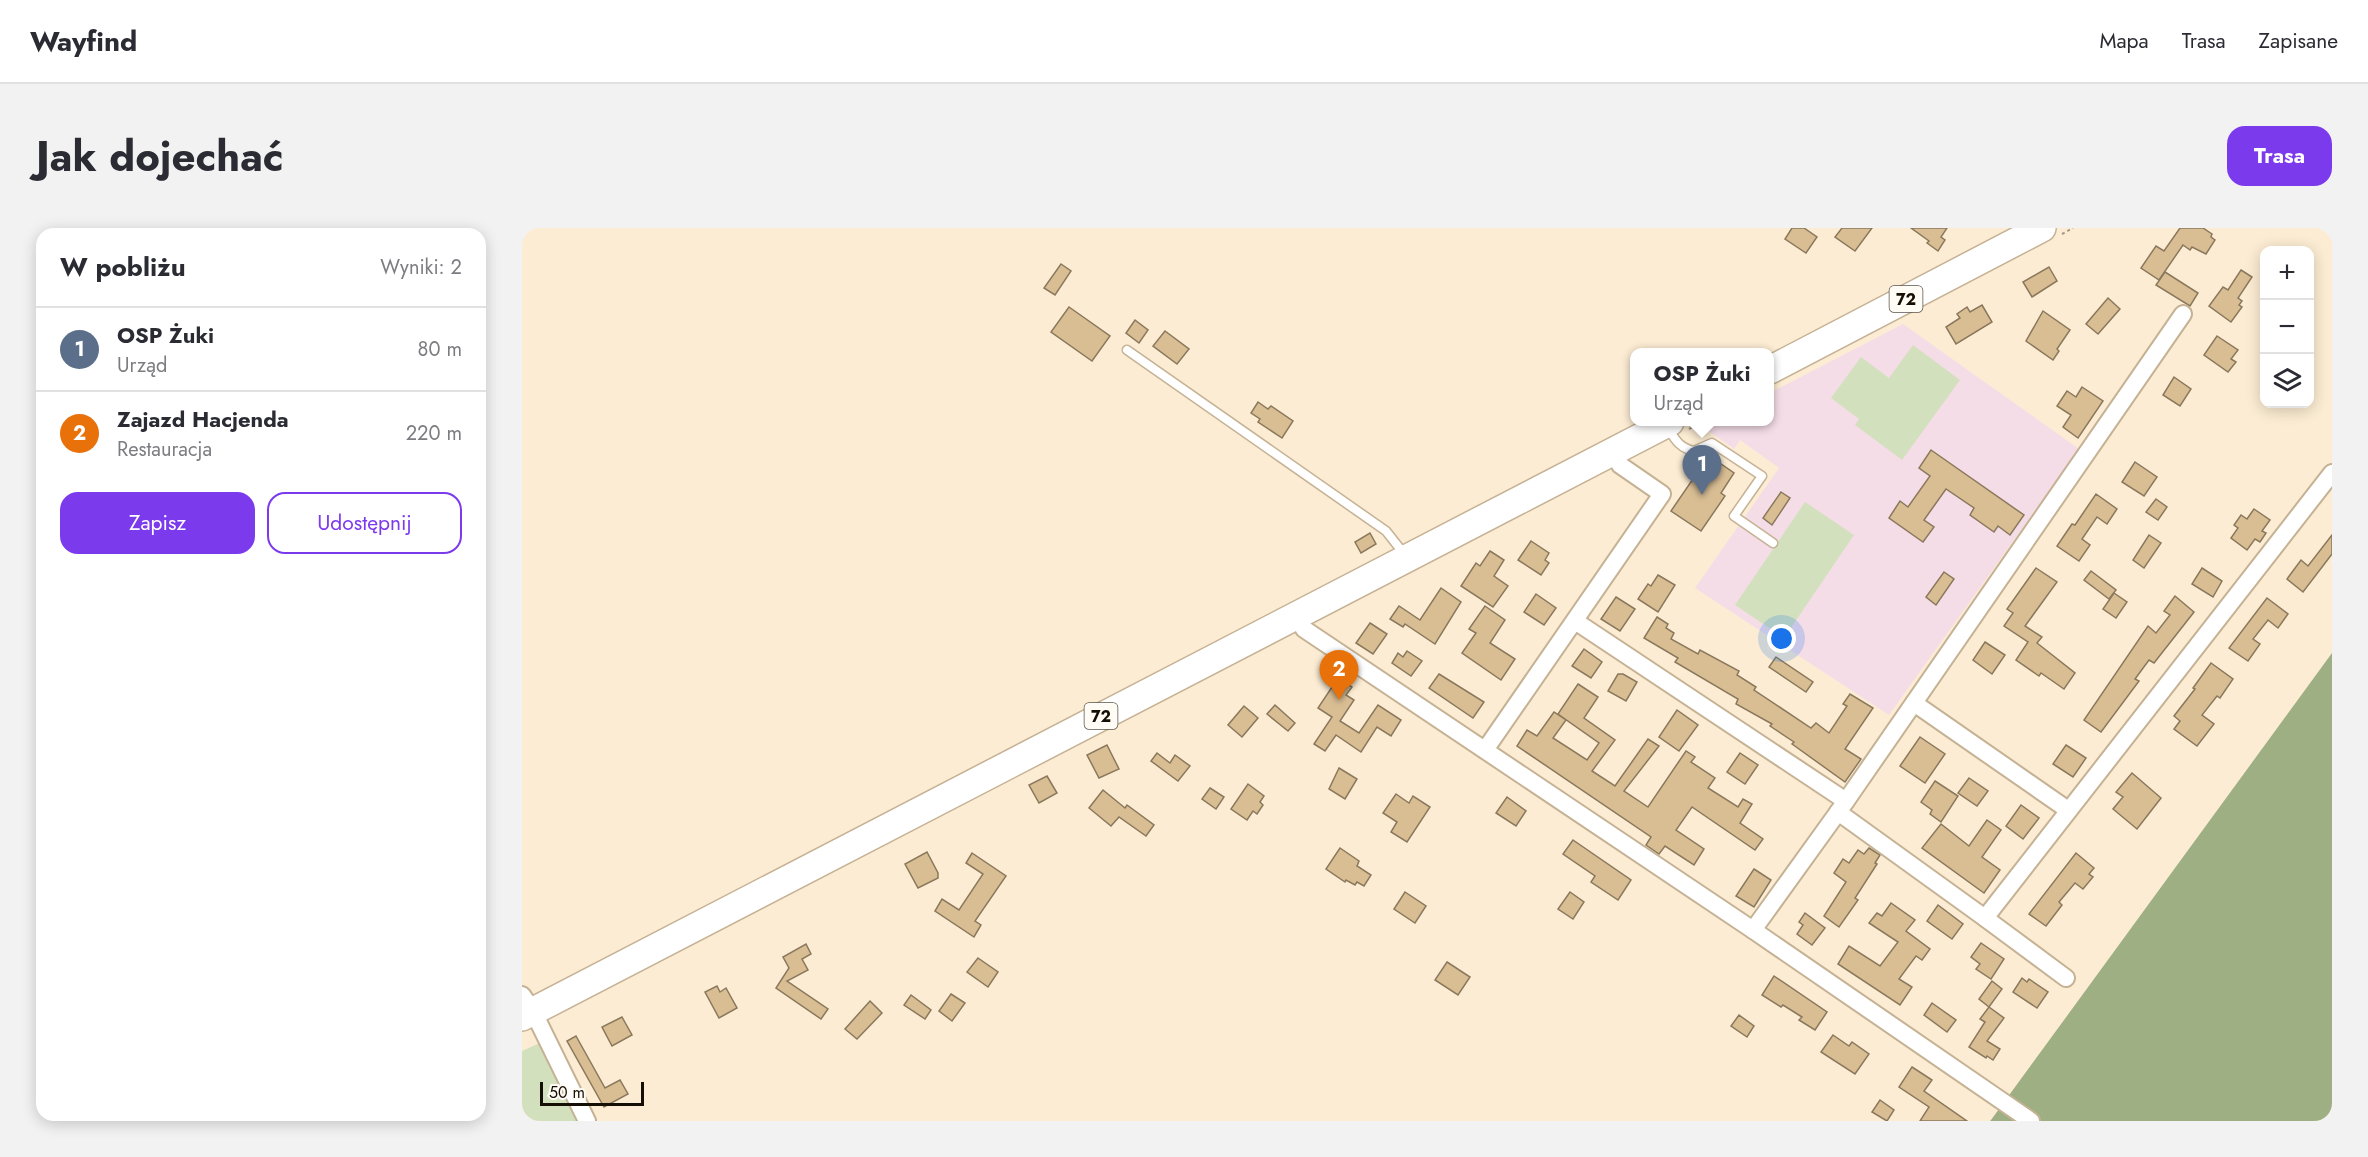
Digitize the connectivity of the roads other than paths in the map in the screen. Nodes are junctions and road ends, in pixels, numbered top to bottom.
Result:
1 (2042, 228) edge
2 (2183, 314) dead end
3 (1127, 350) dead end
4 (1774, 368) edge
5 (1661, 426) edge
6 (1668, 426) edge
7 (1613, 451) junction
8 (2332, 473) edge
9 (1773, 543) dead end
10 (1408, 557) junction
11 (1296, 615) junction
12 (1575, 621) junction
13 (1914, 703) junction
14 (1485, 750) junction
15 (1842, 807) junction
16 (2068, 810) junction
17 (1985, 918) junction
18 (1753, 930) junction
19 (2066, 978) dead end
20 (526, 1008) edge
21 (587, 1121) edge
22 (2031, 1121) edge

1 - 4 main road, 72
2 - 13 street
3 - 10 lane
5 - 7 main road, 72
6 - 9 lane
7 - 10 main road, 72
7 - 12 street
8 - 16 street
10 - 11 main road, 72
11 - 14 street
11 - 20 main road, 72
12 - 14 street
12 - 15 street
13 - 15 street
13 - 16 street
14 - 18 street
15 - 17 street
15 - 18 street
16 - 17 street
17 - 19 street
18 - 22 street
20 - 21 street

